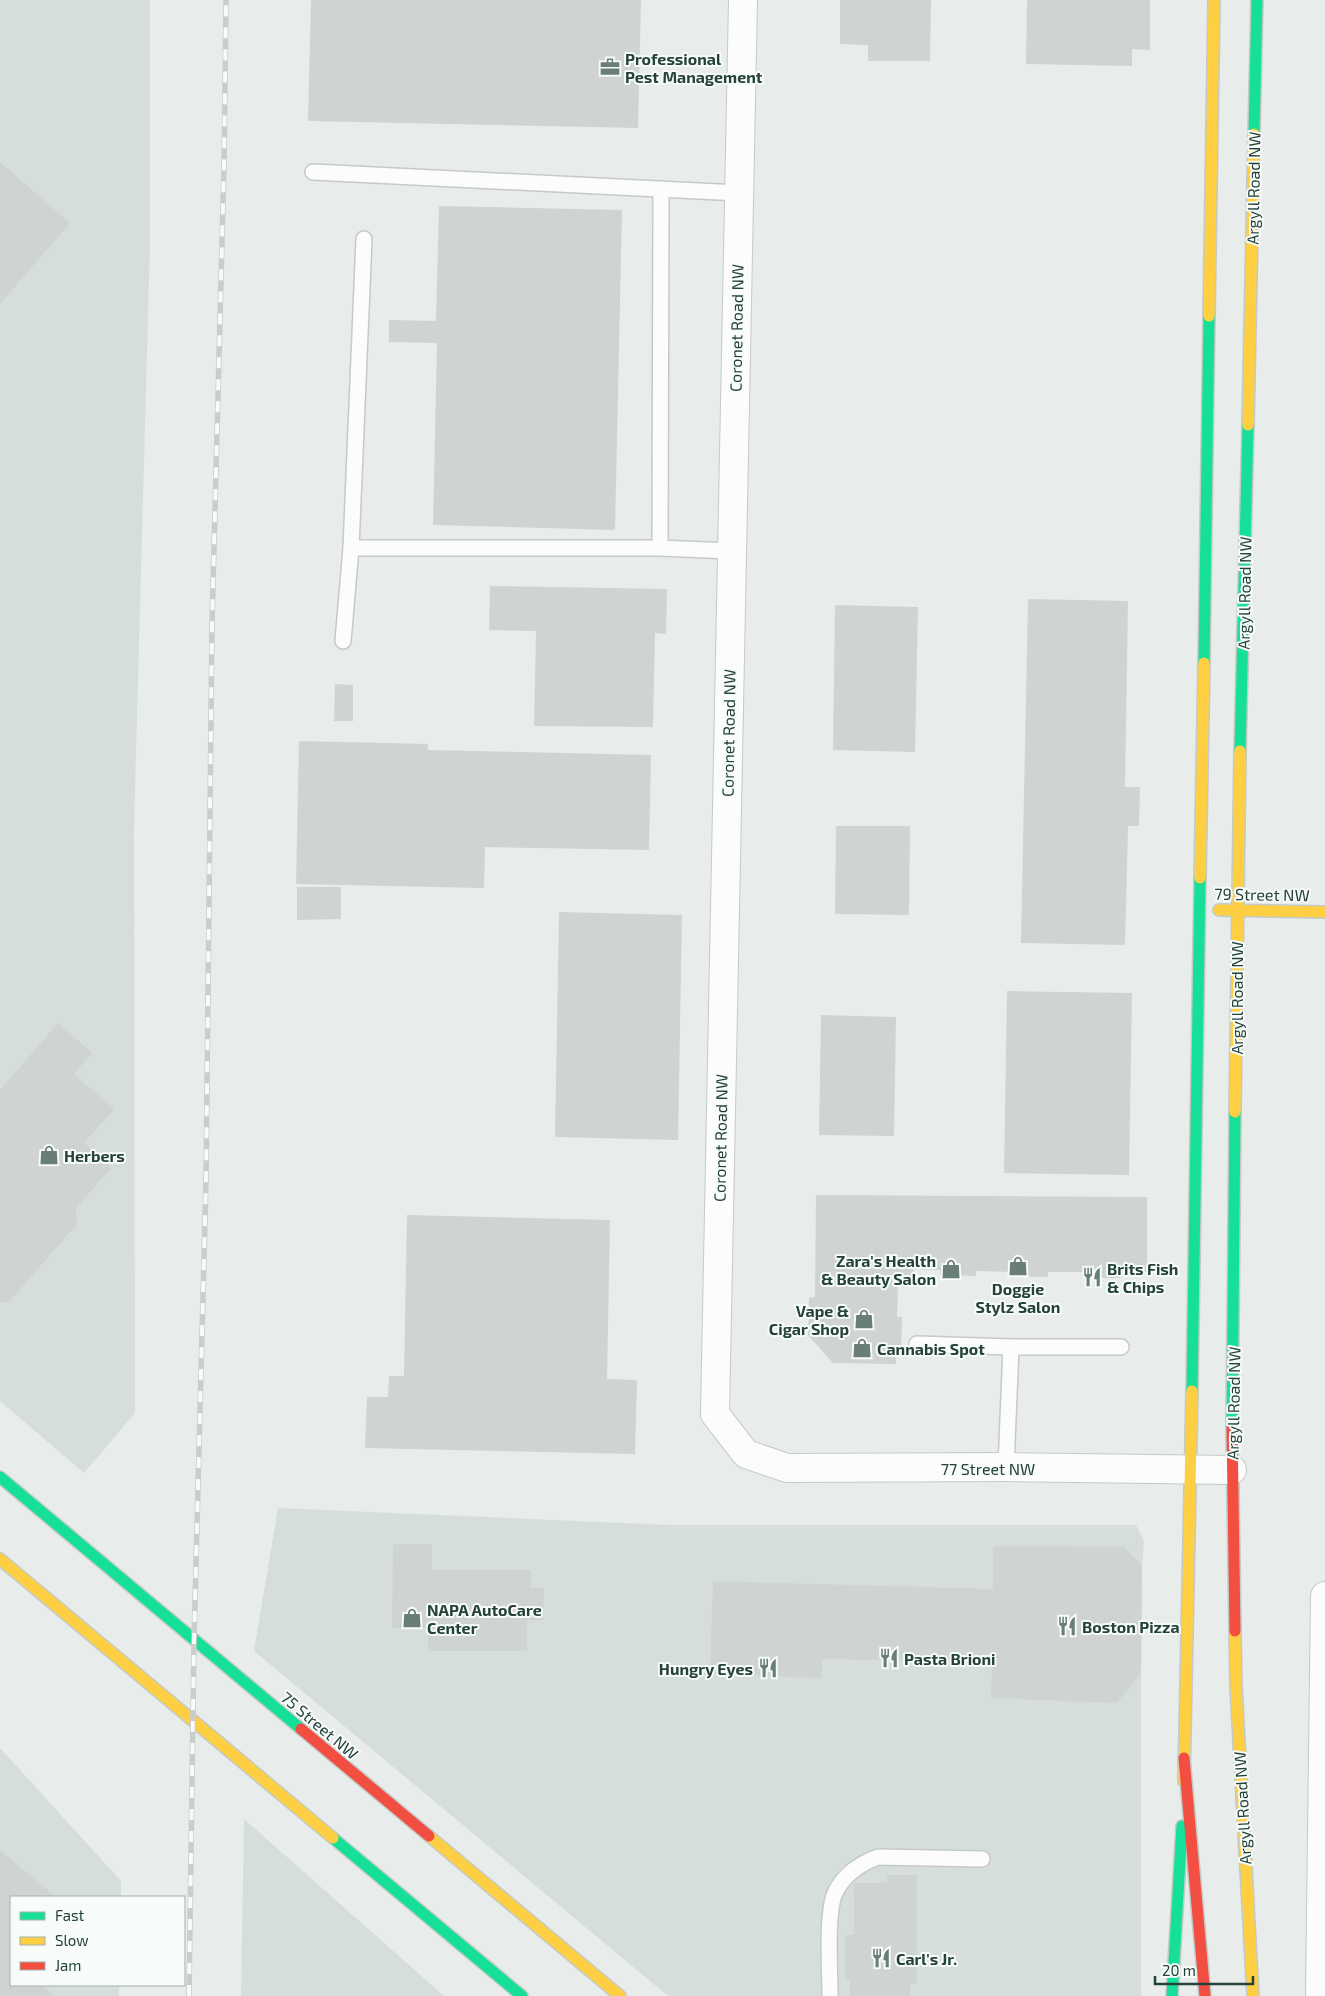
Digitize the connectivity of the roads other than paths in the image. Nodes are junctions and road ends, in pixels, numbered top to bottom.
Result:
1 (743, 0) edge
2 (1214, 0) edge
3 (1257, 0) edge
4 (313, 172) dead end
5 (661, 189) junction
6 (739, 193) junction
7 (364, 239) dead end
8 (351, 548) junction
9 (660, 548) junction
10 (732, 551) junction
11 (343, 641) dead end
12 (1199, 909) junction
13 (1237, 910) junction
14 (1325, 912) edge
15 (916, 1344) dead end
16 (1011, 1347) junction
17 (1121, 1347) dead end
18 (746, 1454) joint
19 (1006, 1467) junction
20 (1191, 1470) junction
21 (1232, 1470) junction
22 (0, 1477) edge
23 (0, 1559) edge
24 (1325, 1596) edge
25 (1184, 1758) junction
26 (982, 1859) dead end
27 (522, 1996) edge
28 (620, 1996) edge
29 (830, 1996) edge
30 (1172, 1996) edge
31 (1204, 1996) edge
32 (1253, 1996) edge
33 (1320, 1996) edge

1 - 6 street, Coronet Road NW
2 - 12 main road
3 - 13 main road, Argyll Road NW
4 - 5 lane
5 - 6 lane
5 - 9 lane
6 - 10 street, Coronet Road NW
7 - 8 lane
8 - 9 lane
8 - 11 lane
9 - 10 lane
10 - 18 street, Coronet Road NW
12 - 13 main road, 79 Street NW
12 - 20 main road
13 - 14 main road, 79 Street NW
13 - 21 main road, Argyll Road NW
15 - 16 lane
16 - 17 lane
16 - 19 lane
18 - 19 street, 77 Street NW
19 - 20 street, 77 Street NW
20 - 21 street, 77 Street NW
20 - 25 main road
21 - 32 main road, Argyll Road NW
22 - 28 main road, 75 Street NW
23 - 27 main road
24 - 33 street
25 - 30 main road
25 - 31 main road
26 - 29 lane

